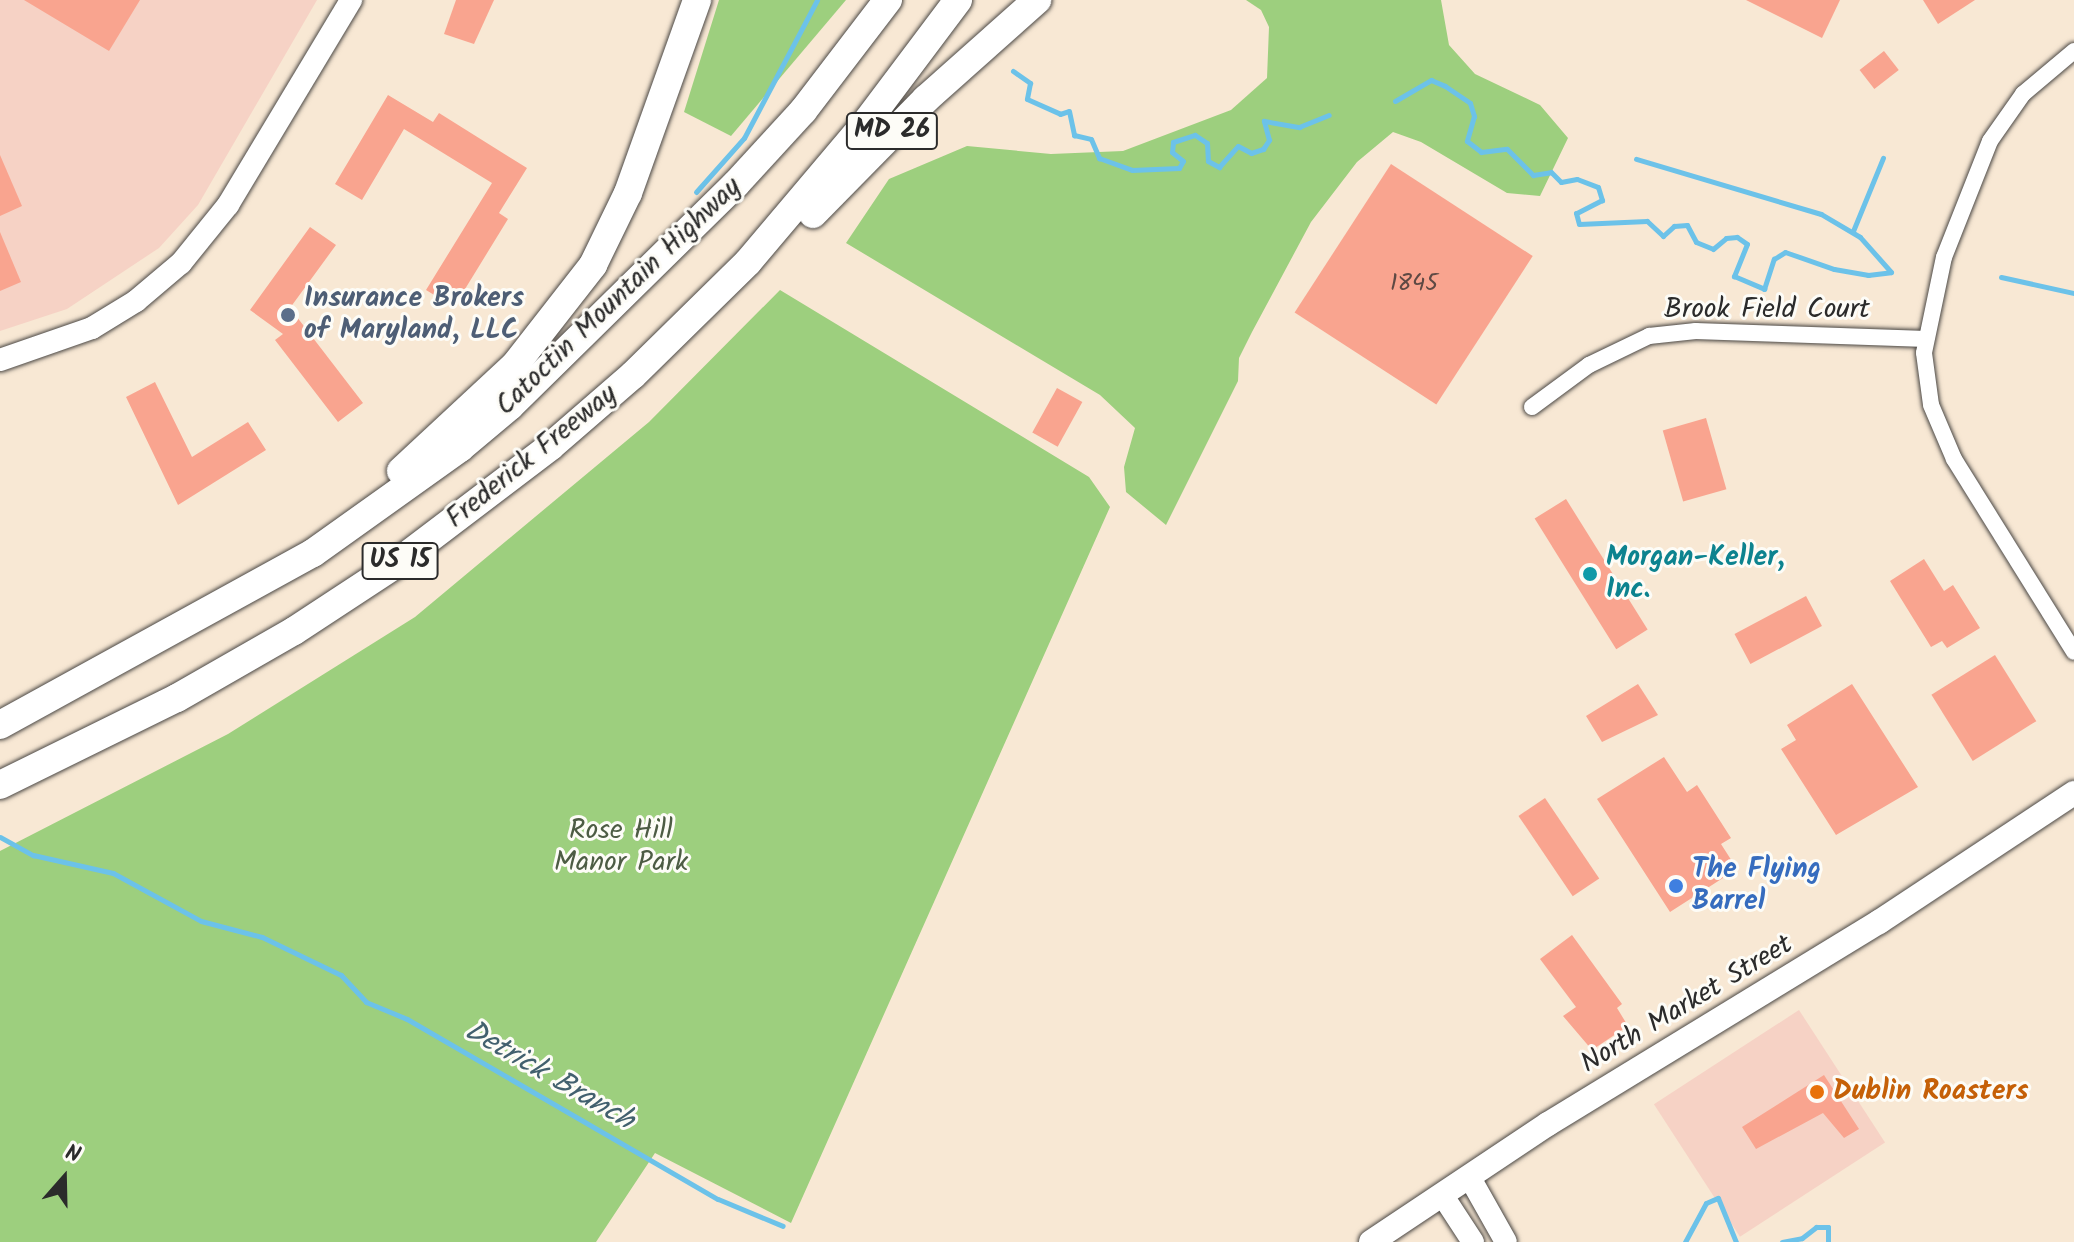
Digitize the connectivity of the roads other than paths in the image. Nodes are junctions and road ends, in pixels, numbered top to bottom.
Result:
1 (351, 0) edge
2 (697, 0) edge
3 (888, 0) edge
4 (958, 0) edge
5 (1037, 0) edge
6 (2074, 51) edge
7 (748, 262) junction
8 (1926, 339) junction
9 (0, 360) edge
10 (1532, 407) dead end
11 (313, 553) junction
12 (2074, 652) edge
13 (0, 725) edge
14 (0, 785) edge
15 (2074, 793) edge
16 (1470, 1178) junction
17 (1443, 1196) junction
18 (1371, 1242) edge
19 (1473, 1242) edge
20 (1506, 1242) edge

1 - 9 street
2 - 11 highway
3 - 11 highway, Catoctin Mountain Highway / US 15
4 - 7 highway, US 15
5 - 7 highway, MD 26
6 - 8 street
7 - 14 highway, Frederick Freeway / US 15
8 - 10 street, Brook Field Court
8 - 12 street
11 - 13 highway, US 15
15 - 16 main road, North Market Street
16 - 17 main road, North Market Street
16 - 20 street
17 - 18 main road, North Market Street
17 - 19 street

